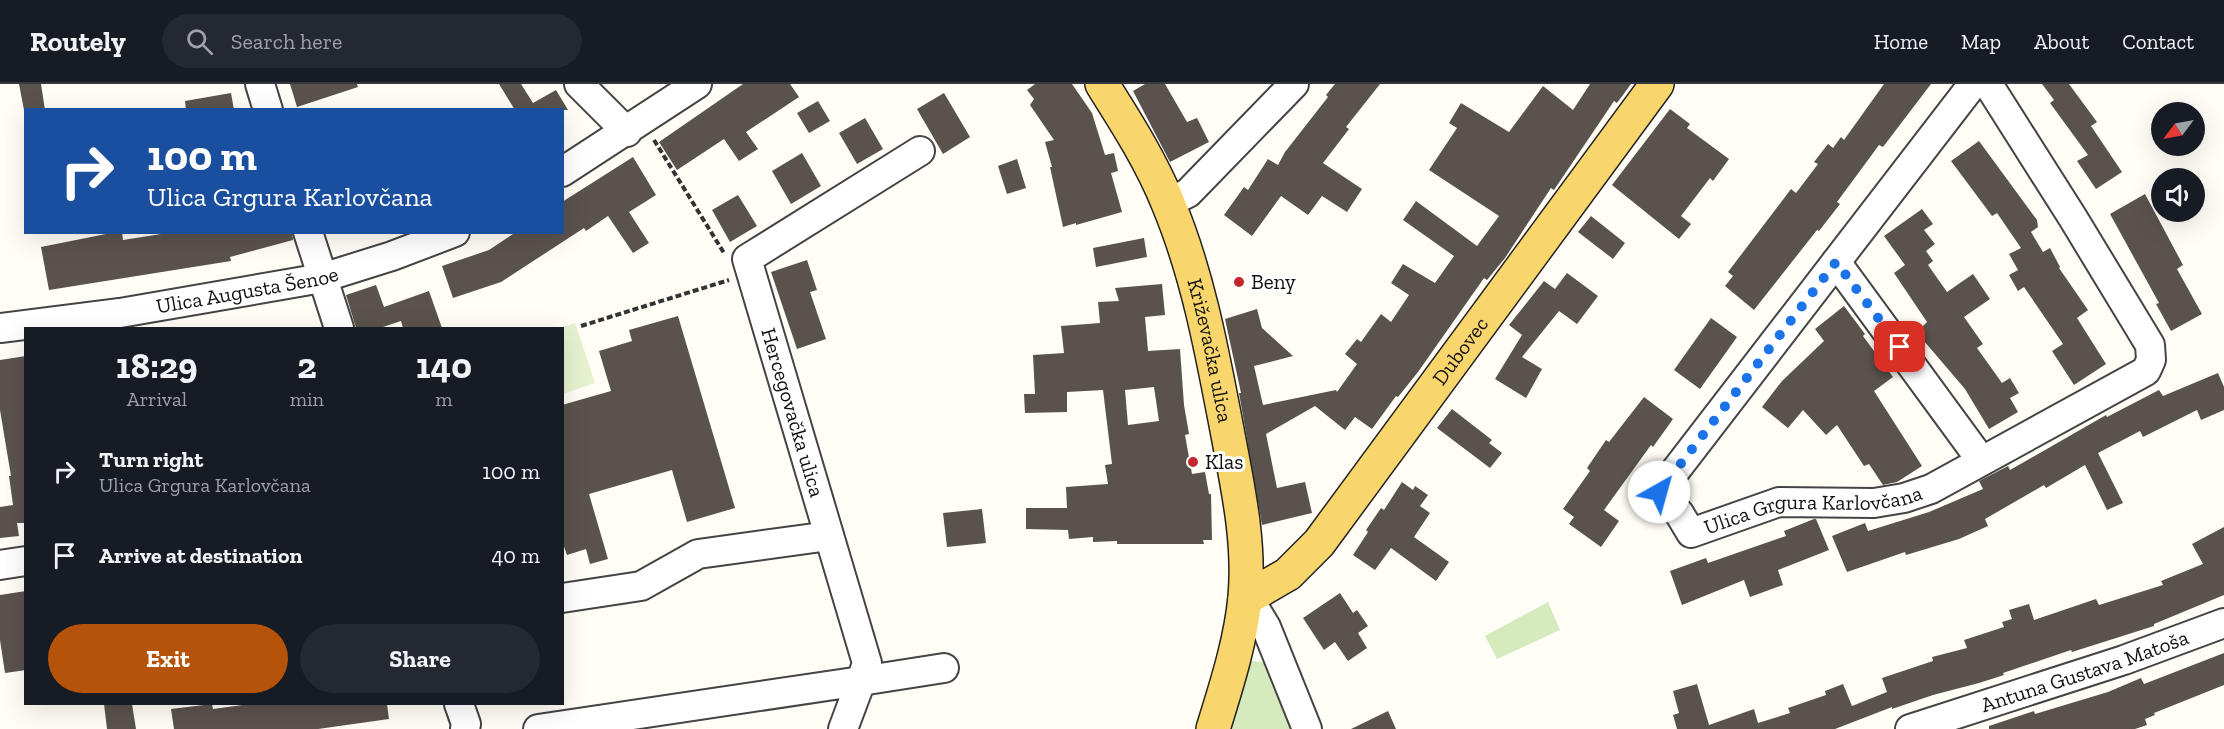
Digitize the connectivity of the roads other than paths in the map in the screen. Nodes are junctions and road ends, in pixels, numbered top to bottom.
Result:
1 (260, 84) edge
2 (579, 84) edge
3 (698, 84) edge
4 (1102, 84) edge
5 (1657, 84) edge
6 (1973, 84) edge
7 (1988, 84) edge
8 (1290, 86) edge
9 (267, 108) edge
10 (635, 126) junction
11 (920, 151) dead end
12 (564, 171) edge
13 (1168, 202) junction
14 (309, 234) edge
15 (450, 234) edge
16 (1836, 262) junction
17 (322, 278) junction
18 (339, 327) edge
19 (0, 328) edge
20 (1981, 460) junction
21 (829, 536) junction
22 (24, 561) edge
23 (0, 565) edge
24 (564, 598) edge
25 (1245, 599) junction
26 (2224, 623) edge
27 (944, 668) dead end
28 (861, 681) junction
29 (459, 705) edge
30 (465, 729) edge
31 (538, 729) edge
32 (843, 729) edge
33 (1213, 729) edge
34 (1307, 729) edge
35 (1910, 729) edge

1 - 9 street
2 - 10 street
3 - 10 street
4 - 13 main road, Križevačka ulica
5 - 25 main road, Dubovec
6 - 16 street, Ulica Grgura Karlovčana
7 - 20 street, Ulica Grgura Karlovčana
8 - 13 street
10 - 12 street
11 - 21 street, Hercegovačka ulica
13 - 25 main road, Križevačka ulica
14 - 17 street
15 - 17 street, Ulica Augusta Šenoe
16 - 20 street
16 - 20 street, Ulica Grgura Karlovčana
17 - 18 street
17 - 19 street, Ulica Augusta Šenoe
21 - 24 street
21 - 28 street, Hercegovačka ulica
22 - 23 street
25 - 33 main road, Križevačka ulica
25 - 34 street
26 - 35 street, Antuna Gustava Matoša
27 - 28 street
28 - 31 street
28 - 32 street, Hercegovačka ulica
29 - 30 street

